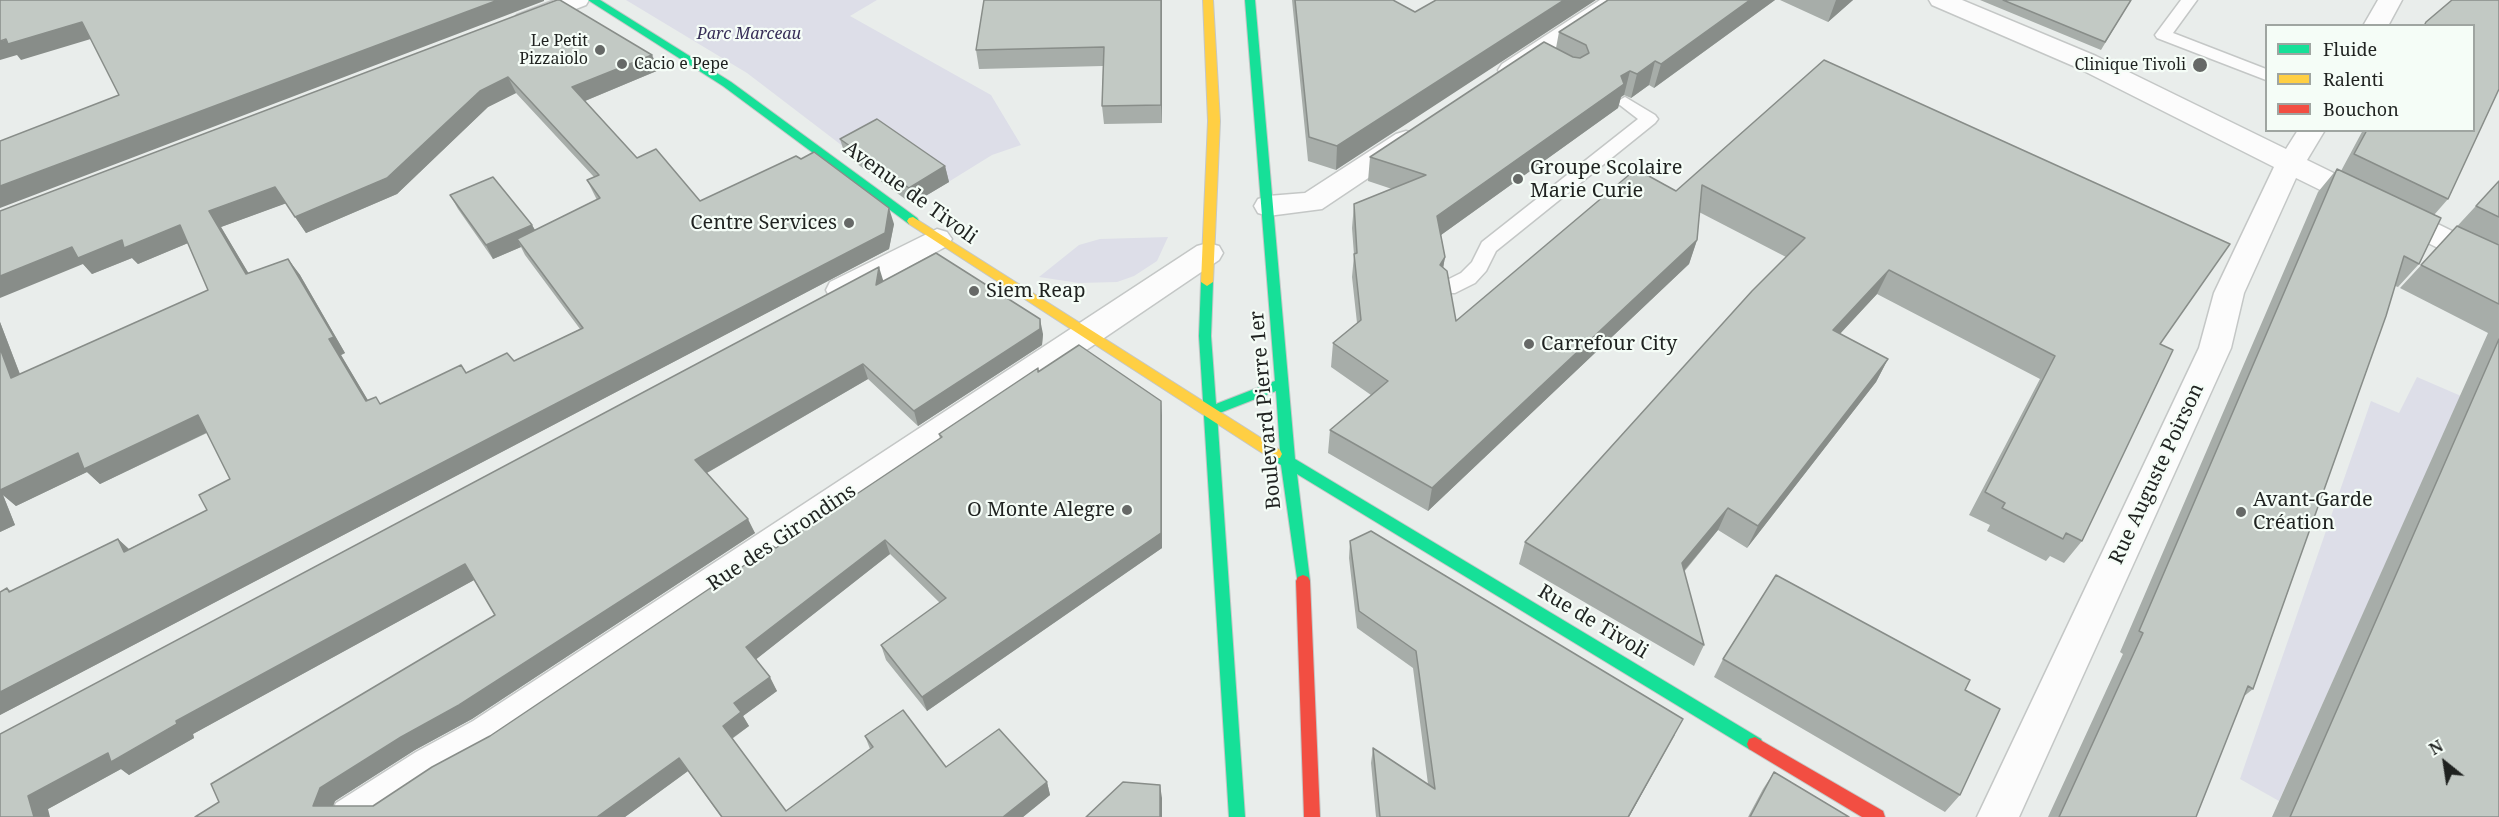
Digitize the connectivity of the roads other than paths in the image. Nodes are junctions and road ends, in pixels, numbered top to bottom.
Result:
1 (578, 0) edge
2 (593, 0) edge
3 (1208, 0) edge
4 (1250, 0) edge
5 (1617, 0) edge
6 (1941, 0) edge
7 (2188, 0) edge
8 (2390, 0) edge
9 (2376, 24) edge
10 (501, 29) edge
11 (2265, 75) edge
12 (1487, 86) edge
13 (1625, 102) edge
14 (1429, 125) edge
15 (2311, 132) edge
16 (2292, 162) junction
17 (1268, 206) junction
18 (937, 239) junction
19 (1208, 253) junction
20 (2499, 267) edge
21 (1448, 288) edge
22 (813, 305) edge
23 (1087, 335) junction
24 (1283, 382) junction
25 (1209, 412) junction
26 (1288, 462) junction
27 (351, 817) edge
28 (1237, 817) edge
29 (1312, 817) edge
30 (1877, 817) edge
31 (1998, 817) edge

1 - 10 street
2 - 18 main road, Avenue de Tivoli
3 - 19 main road
4 - 17 main road, Boulevard Pierre 1er
5 - 12 street
6 - 16 street
7 - 11 lane
8 - 9 street
13 - 21 lane
14 - 17 street
15 - 16 street, Rue Auguste Poirson
16 - 20 street
16 - 31 street, Rue Auguste Poirson
17 - 24 main road, Boulevard Pierre 1er
18 - 22 street
18 - 23 main road, Avenue de Tivoli
19 - 23 street, Rue des Girondins
19 - 25 main road
23 - 25 main road, Avenue de Tivoli
23 - 27 street, Rue des Girondins
24 - 25 main road
24 - 26 main road, Boulevard Pierre 1er
25 - 26 main road, Rue de Tivoli
25 - 28 main road
26 - 29 main road, Boulevard Pierre 1er
26 - 30 main road, Rue de Tivoli

